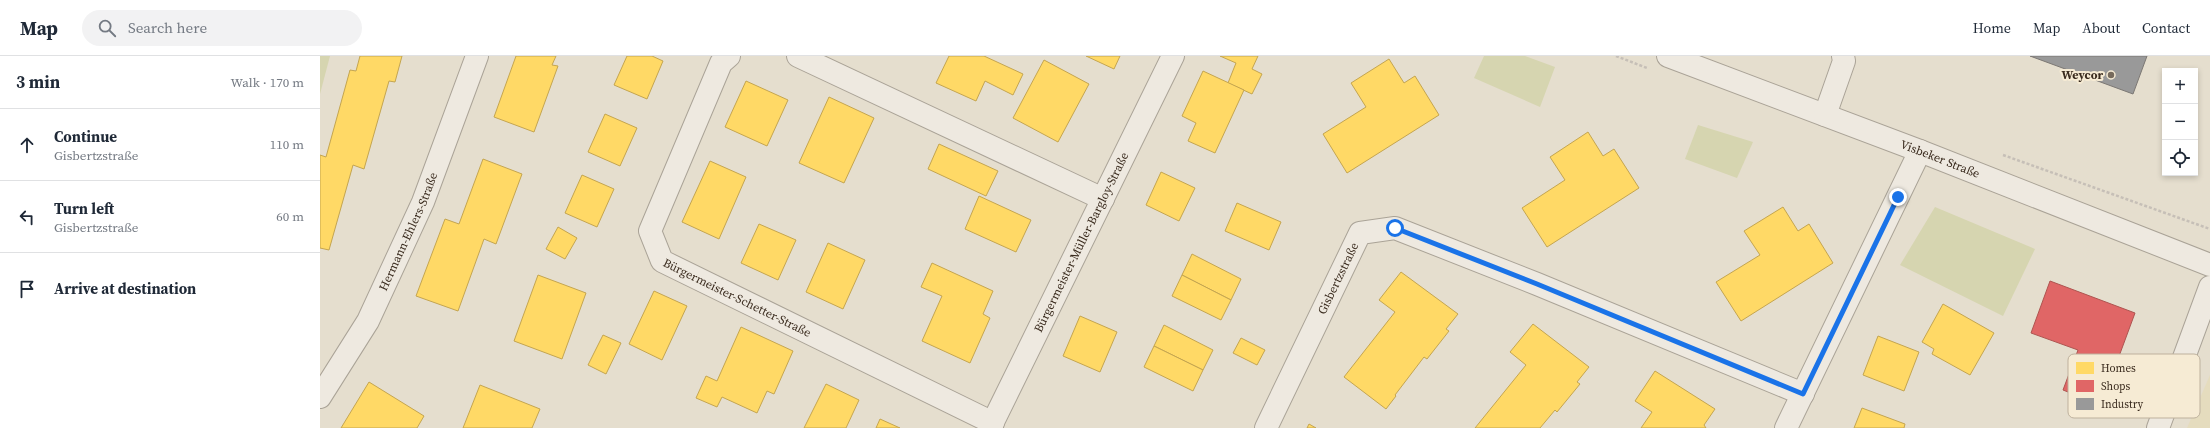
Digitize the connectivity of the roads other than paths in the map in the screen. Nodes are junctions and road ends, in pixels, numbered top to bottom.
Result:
1 (477, 56) edge
2 (729, 56) edge
3 (798, 56) edge
4 (1174, 56) edge
5 (1668, 56) edge
6 (1843, 56) edge
7 (1825, 115) junction
8 (1920, 151) junction
9 (1103, 199) junction
10 (2210, 265) edge
11 (2210, 287) edge
12 (2185, 354) edge
13 (1803, 394) junction
14 (320, 397) edge
15 (2162, 418) edge
16 (991, 425) edge
17 (1266, 428) edge
18 (1786, 428) edge
19 (2158, 428) edge

1 - 14 street, Hermann-Ehlers-Straße
2 - 16 street, Bürgermeister-Schetter-Straße
3 - 9 street
4 - 9 street, Bürgermeister-Müller-Bargloy-Straße
5 - 7 street, Visbeker Straße
6 - 7 street
7 - 8 street, Visbeker Straße
8 - 10 street, Visbeker Straße
8 - 13 street
9 - 16 street, Bürgermeister-Müller-Bargloy-Straße
11 - 12 street
13 - 17 street, Gisbertzstraße
13 - 18 street
15 - 19 street

